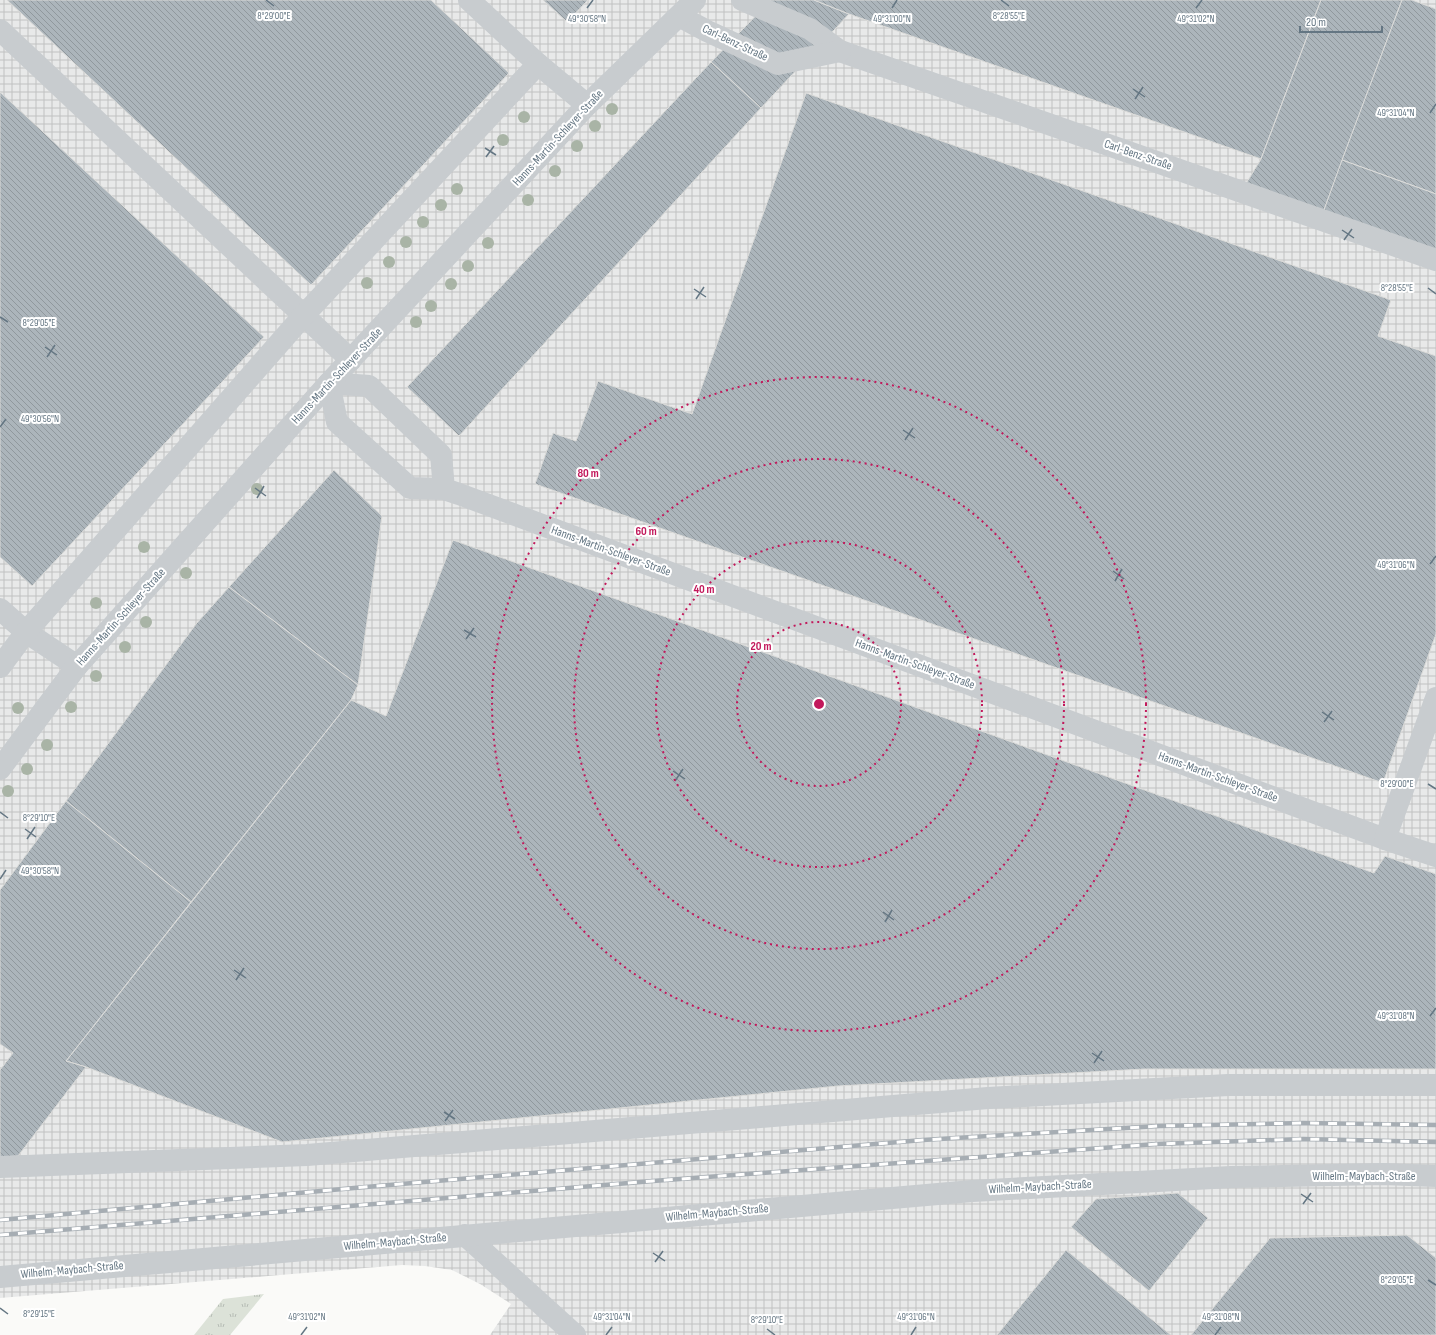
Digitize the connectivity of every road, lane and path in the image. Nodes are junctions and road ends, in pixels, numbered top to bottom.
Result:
1 (469, 0) edge
2 (694, 0) edge
3 (742, 0) edge
4 (679, 16) junction
5 (0, 30) edge
6 (840, 51) junction
7 (538, 64) junction
8 (587, 105) junction
9 (1436, 260) edge
10 (304, 315) junction
11 (351, 360) junction
12 (329, 383) junction
13 (444, 489) junction
14 (0, 608) edge
15 (26, 632) junction
16 (0, 666) edge
17 (77, 666) junction
18 (1436, 698) edge
19 (0, 769) edge
20 (1385, 839) junction
21 (1436, 856) edge
22 (1436, 1085) edge
23 (0, 1167) edge
24 (1436, 1176) edge
25 (465, 1235) junction
26 (0, 1277) edge
27 (575, 1335) edge

1 - 7 street
2 - 4 street, Hanns-Martin-Schleyer-Straße
3 - 6 street, Carl-Benz-Straße
4 - 6 street, Carl-Benz-Straße
4 - 8 street, Hanns-Martin-Schleyer-Straße
5 - 10 street
6 - 9 street, Carl-Benz-Straße
7 - 8 street
7 - 10 street
8 - 11 street, Hanns-Martin-Schleyer-Straße
10 - 11 street
10 - 15 street
11 - 12 street, Hanns-Martin-Schleyer-Straße
12 - 13 street, Hanns-Martin-Schleyer-Straße
12 - 13 street
12 - 17 street, Hanns-Martin-Schleyer-Straße
13 - 20 street, Hanns-Martin-Schleyer-Straße
14 - 15 street
15 - 16 street
15 - 17 street
17 - 19 street, Hanns-Martin-Schleyer-Straße
18 - 20 street
20 - 21 street, Hanns-Martin-Schleyer-Straße
22 - 23 street
24 - 25 street, Wilhelm-Maybach-Straße
25 - 26 street, Wilhelm-Maybach-Straße
25 - 27 street

